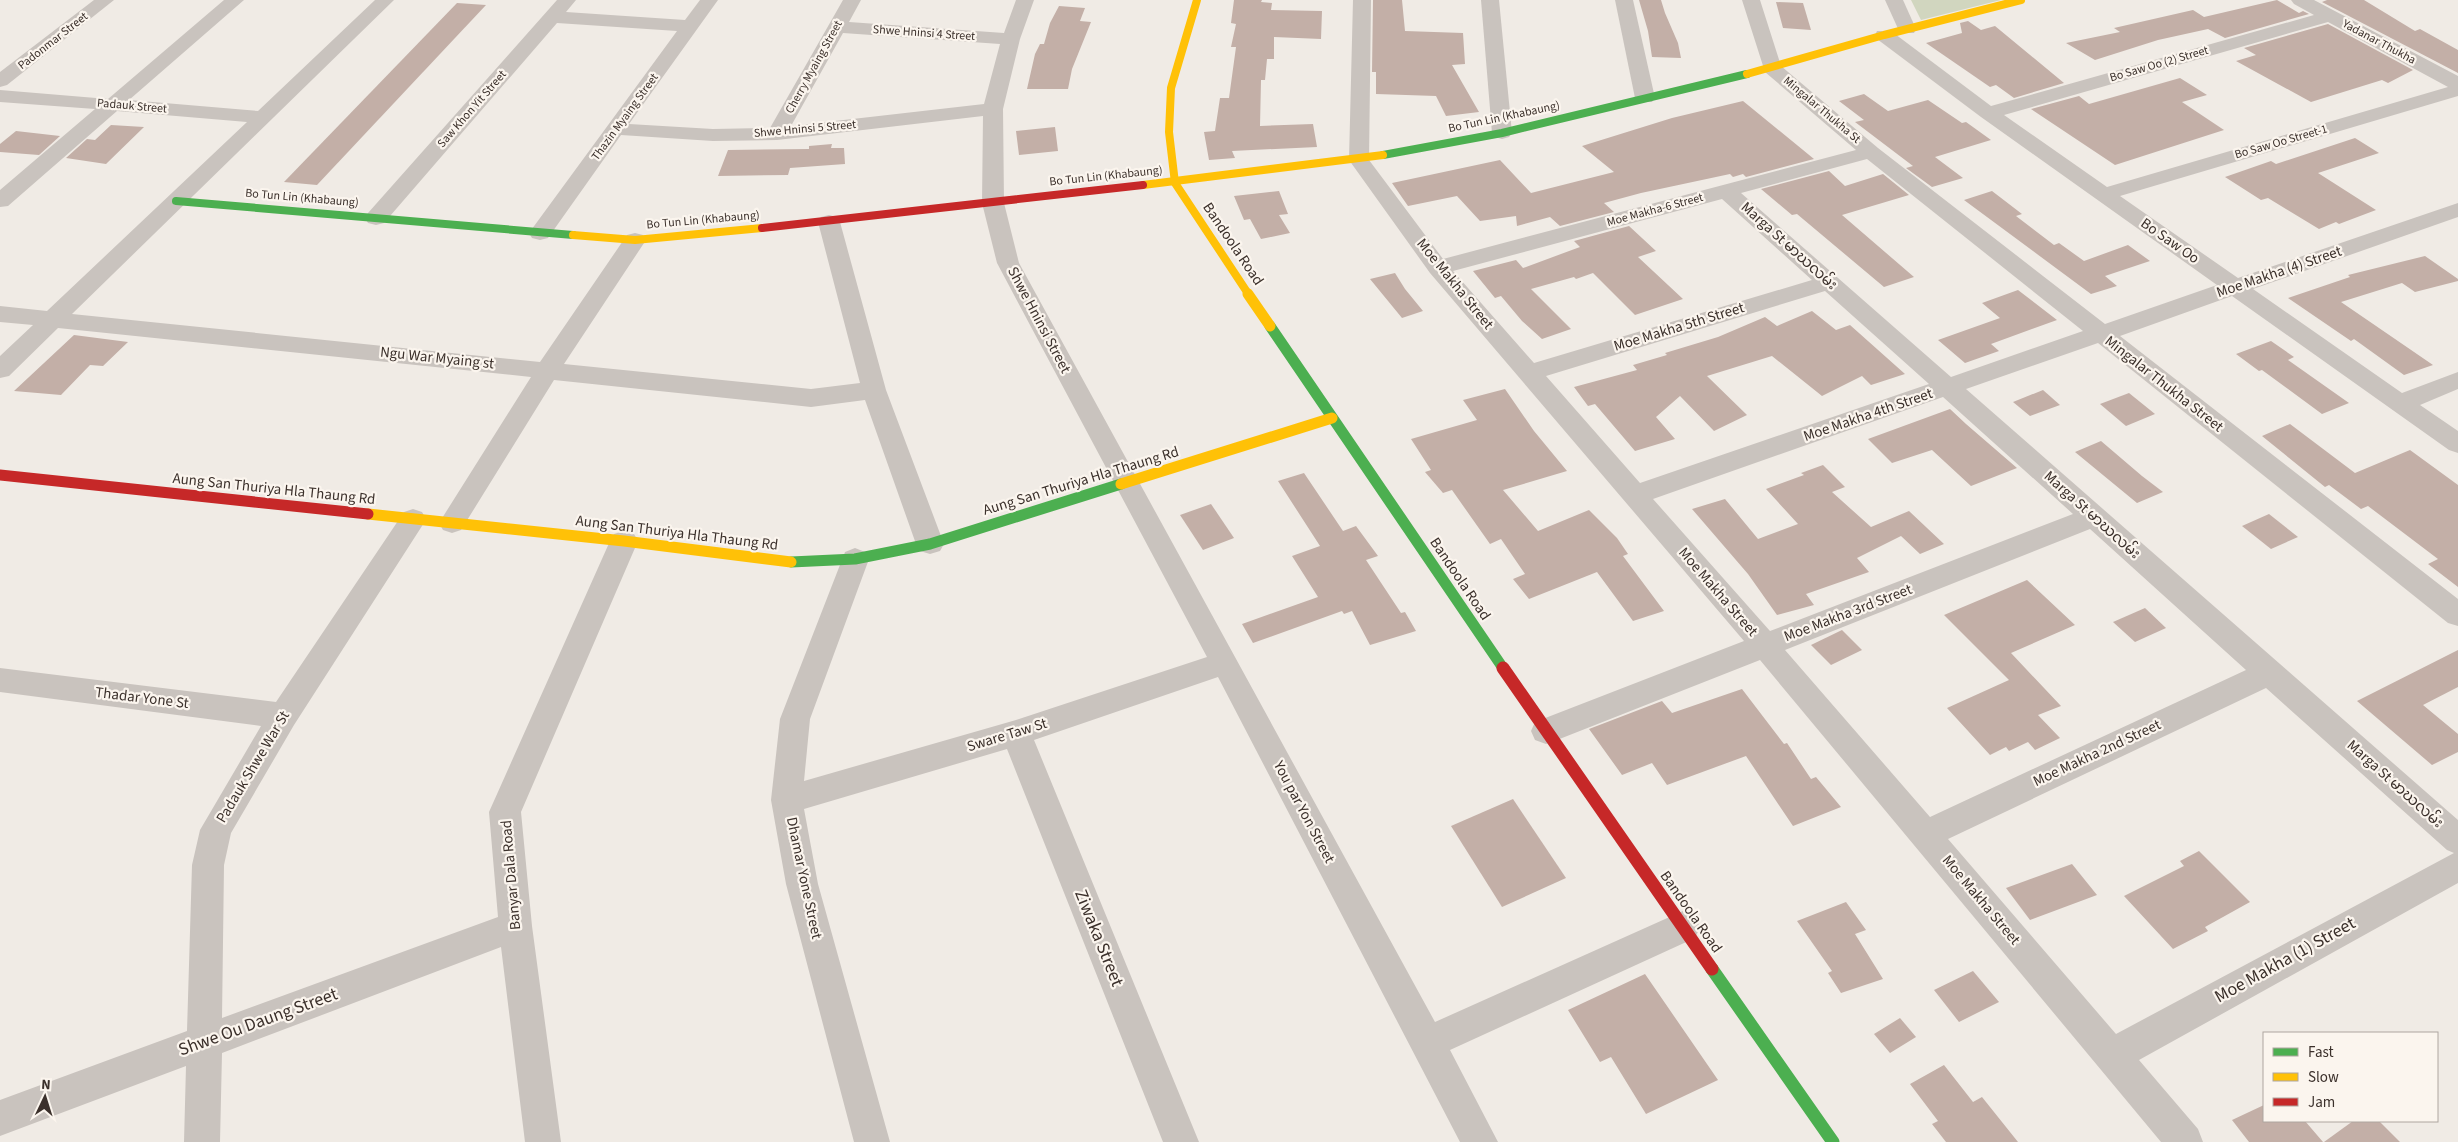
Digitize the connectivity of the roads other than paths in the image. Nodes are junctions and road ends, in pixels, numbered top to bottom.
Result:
1 (105, 0) edge
2 (235, 0) edge
3 (385, 0) edge
4 (567, 0) edge
5 (709, 0) edge
6 (852, 0) edge
7 (1025, 0) edge
8 (1197, 0) edge
9 (1362, 0) edge
10 (1490, 0) edge
11 (1624, 0) edge
12 (1751, 0) edge
13 (1894, 0) edge
14 (2021, 0) edge
15 (2300, 0) edge
16 (2330, 16) junction
17 (552, 17) junction
18 (690, 26) junction
19 (836, 27) junction
20 (1907, 30) junction
21 (1884, 35) junction
22 (1011, 39) junction
23 (1772, 68) junction
24 (0, 81) edge
25 (2458, 84) edge
26 (2458, 90) edge
27 (0, 96) edge
28 (1645, 98) junction
29 (113, 105) junction
30 (993, 109) junction
31 (1988, 112) junction
32 (264, 117) junction
33 (617, 129) junction
34 (1502, 133) junction
35 (776, 134) junction
36 (1871, 152) junction
37 (1359, 160) junction
38 (1175, 182) junction
39 (1726, 190) junction
40 (2104, 194) junction
41 (0, 201) edge
42 (176, 201) junction
43 (993, 203) junction
44 (2458, 210) edge
45 (376, 218) junction
46 (829, 222) junction
47 (540, 234) junction
48 (635, 240) junction
49 (1438, 268) junction
50 (1829, 282) junction
51 (2236, 287) junction
52 (0, 314) edge
53 (53, 319) junction
54 (2100, 334) junction
55 (548, 369) junction
56 (0, 370) edge
57 (1529, 373) junction
58 (2458, 380) edge
59 (1948, 387) junction
60 (874, 390) junction
61 (2400, 403) junction
62 (1332, 418) junction
63 (2458, 444) edge
64 (0, 474) edge
65 (1127, 483) junction
66 (1635, 495) junction
67 (413, 518) junction
68 (2094, 518) junction
69 (452, 523) junction
70 (624, 541) junction
71 (930, 544) junction
72 (855, 559) junction
73 (2458, 615) edge
74 (1765, 646) junction
75 (1225, 663) junction
76 (2269, 673) junction
77 (0, 680) edge
78 (284, 716) junction
79 (1546, 731) junction
80 (1016, 733) junction
81 (787, 800) junction
82 (1926, 834) junction
83 (2458, 840) edge
84 (2458, 866) edge
85 (516, 926) junction
86 (1683, 927) junction
87 (204, 1042) junction
88 (1427, 1043) junction
89 (2117, 1053) junction
90 (0, 1118) edge
91 (202, 1142) edge
92 (543, 1142) edge
93 (872, 1142) edge
94 (1182, 1142) edge
95 (1480, 1142) edge
96 (1833, 1142) edge
97 (2186, 1142) edge

1 - 24 street, Padonmar Street
2 - 29 street
3 - 32 street
4 - 17 street, Saw Khon Yit Street
5 - 18 street, Thazin Myaing Street
6 - 19 street, Cherry Myaing Street
7 - 22 street, Shwe Hninsi Street
8 - 38 street, Bandoola Road
9 - 37 street
10 - 34 street
11 - 28 street
12 - 23 street
13 - 20 street
14 - 20 street, Bo Tun Lin (Khabaung)
15 - 16 street, Yadanar Thukha
16 - 25 street, Yadanar Thukha
16 - 31 street, Bo Saw Oo (2) Street
17 - 18 street
17 - 45 street, Saw Khon Yit Street
18 - 33 street, Thazin Myaing Street
19 - 22 street, Shwe Hninsi 4 Street
19 - 35 street, Cherry Myaing Street
20 - 21 street, Bo Tun Lin (Khabaung)
21 - 23 street, Bo Tun Lin (Khabaung)
21 - 31 street, Bo Saw Oo
22 - 30 street, Shwe Hninsi Street
23 - 28 street, Bo Tun Lin (Khabaung)
23 - 36 street, Mingalar Thukha St
26 - 40 street, Bo Saw Oo Street-1
27 - 29 street, Padauk Street
28 - 34 street, Bo Tun Lin (Khabaung)
29 - 32 street, Padauk Street
29 - 41 street
30 - 35 street, Shwe Hninsi 5 Street
30 - 43 street, Shwe Hninsi Street
31 - 40 street, Bo Saw Oo
32 - 42 street
33 - 35 street, Shwe Hninsi 5 Street
33 - 47 street, Thazin Myaing Street
34 - 37 street, Bo Tun Lin (Khabaung)
36 - 39 street, Moe Makha-6 Street
36 - 54 street, Mingalar Thukha Street
37 - 38 street, Bo Tun Lin (Khabaung)
37 - 49 street, Moe Makha Street
38 - 43 street, Bo Tun Lin (Khabaung)
38 - 62 street, Bandoola Road
39 - 49 street, Moe Makha-6 Street
39 - 50 street, Marga St မာဃလမ်း
40 - 51 street, Bo Saw Oo
42 - 45 street, Bo Tun Lin (Khabaung)
42 - 53 street
43 - 46 street, Bo Tun Lin (Khabaung)
43 - 65 street, Shwe Hninsi Street
44 - 51 street, Moe Makha (4) Street
45 - 47 street, Bo Tun Lin (Khabaung)
46 - 48 street, Bo Tun Lin (Khabaung)
46 - 60 street
47 - 48 street, Bo Tun Lin (Khabaung)
48 - 55 street
49 - 57 street, Moe Makha Street
50 - 57 street, Moe Makha 5th Street
50 - 59 street, Marga St မာဃလမ်း
51 - 54 street, Moe Makha (4) Street
51 - 61 street, Bo Saw Oo
52 - 53 street, Ngu War Myaing st
53 - 55 street, Ngu War Myaing st
53 - 56 street
54 - 59 street, Moe Makha 4th Street
54 - 73 street, Mingalar Thukha Street
55 - 60 street, Ngu War Myaing st
55 - 69 street
57 - 66 street, Moe Makha Street
58 - 61 street
59 - 66 street, Moe Makha 4th Street
59 - 68 street, Marga St မာဃလမ်း
60 - 71 street
61 - 63 street, Bo Saw Oo
62 - 65 street, Aung San Thuriya Hla Thaung Rd
62 - 79 street, Bandoola Road
64 - 67 street, Aung San Thuriya Hla Thaung Rd
65 - 71 street, Aung San Thuriya Hla Thaung Rd
65 - 75 street, You par Yon Street
66 - 74 street, Moe Makha Street
67 - 69 street, Aung San Thuriya Hla Thaung Rd
67 - 78 street, Padauk Shwe War St
68 - 74 street, Moe Makha 3rd Street
68 - 76 street, Marga St မာဃလမ်း
69 - 70 street, Aung San Thuriya Hla Thaung Rd
70 - 72 street, Aung San Thuriya Hla Thaung Rd
70 - 85 street, Banyar Dala Road
71 - 72 street, Aung San Thuriya Hla Thaung Rd
72 - 81 street, Dhamar Yone Street
74 - 79 street, Moe Makha 3rd Street
74 - 82 street, Moe Makha Street
75 - 80 street, Sware Taw St
75 - 88 street, You par Yon Street
76 - 82 street, Moe Makha 2nd Street
76 - 83 street, Marga St မာဃလမ်း
77 - 78 street, Thadar Yone St
78 - 87 street, Padauk Shwe War St
79 - 86 street, Bandoola Road
80 - 81 street, Sware Taw St
80 - 94 street, Ziwaka Street
81 - 93 street, Dhamar Yone Street
82 - 89 street, Moe Makha Street
84 - 89 street
85 - 87 street, Shwe Ou Daung Street
85 - 92 street, Banyar Dala Road
86 - 88 street
86 - 96 street, Bandoola Road
87 - 90 street, Shwe Ou Daung Street
87 - 91 street, Padauk Shwe War St
88 - 95 street, You par Yon Street
89 - 97 street, Moe Makha Street

